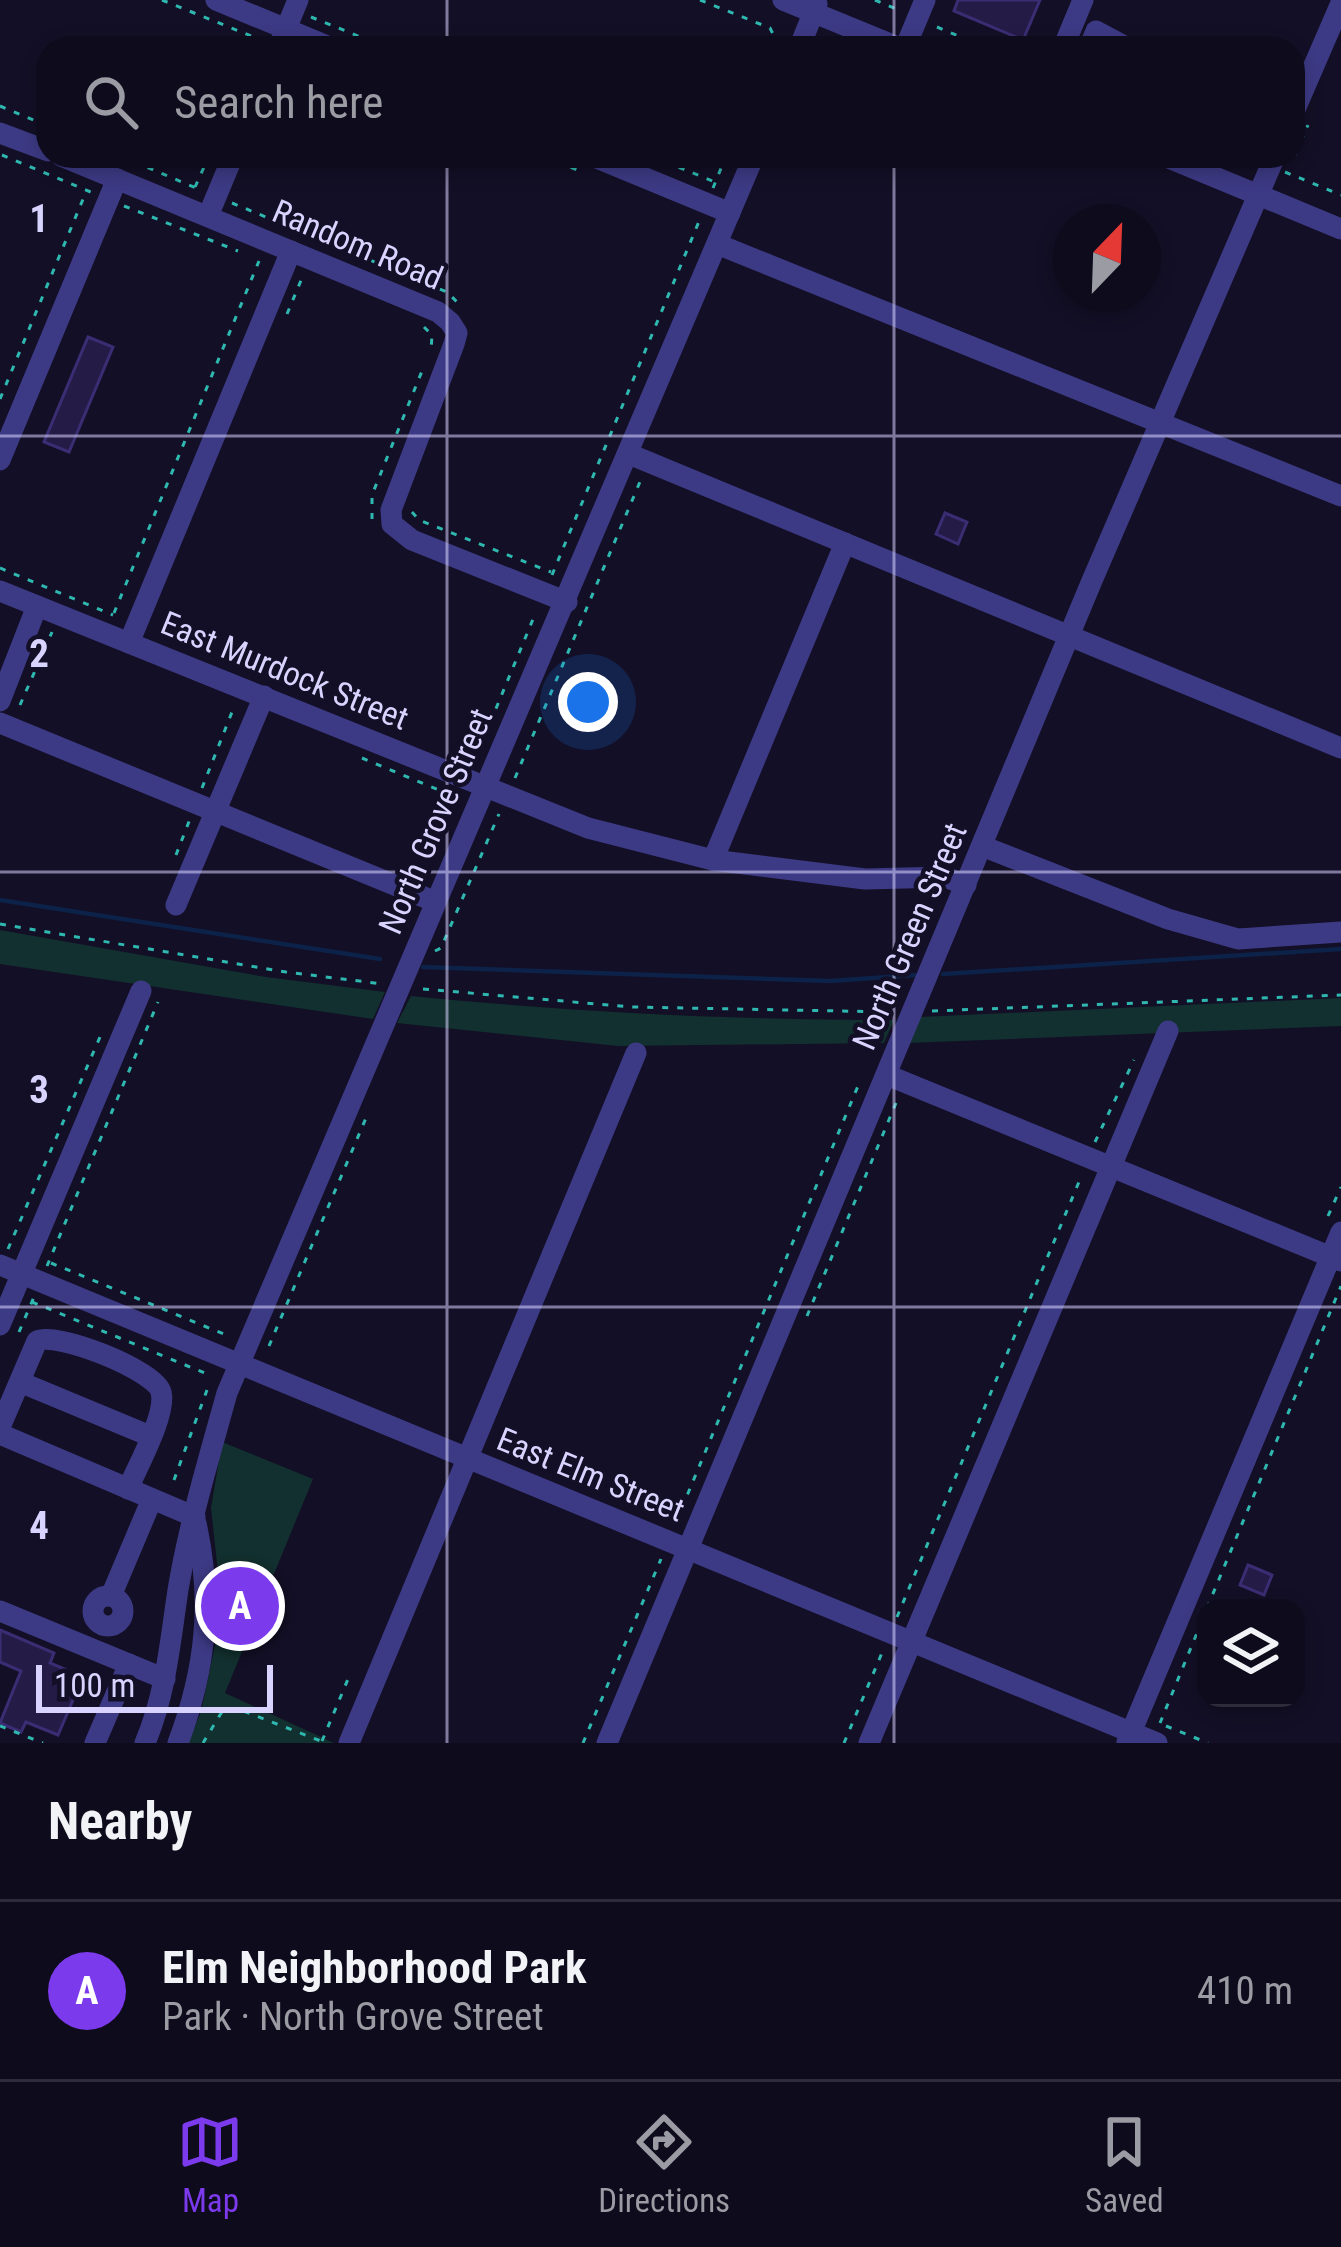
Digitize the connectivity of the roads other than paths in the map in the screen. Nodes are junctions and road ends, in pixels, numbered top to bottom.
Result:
1 (216, 0) edge
2 (783, 0) edge
3 (925, 0) edge
4 (1341, 3) edge
5 (1081, 5) edge
6 (816, 6) edge
7 (287, 27) edge
8 (804, 36) edge
9 (852, 36) edge
10 (908, 36) edge
11 (1068, 36) edge
12 (1095, 36) edge
13 (1305, 86) edge
14 (0, 133) edge
15 (36, 146) edge
16 (226, 168) edge
17 (631, 168) edge
18 (749, 168) edge
19 (1193, 168) edge
20 (1269, 168) edge
21 (115, 178) edge
22 (1258, 195) junction
23 (207, 200) junction
24 (730, 213) junction
25 (1341, 229) edge
26 (717, 244) junction
27 (287, 260) junction
28 (1160, 423) junction
29 (629, 454) junction
30 (0, 460) edge
31 (1341, 496) edge
32 (845, 543) junction
33 (0, 591) edge
34 (567, 602) junction
35 (37, 606) junction
36 (1069, 636) junction
37 (129, 643) junction
38 (264, 696) junction
39 (0, 701) edge
40 (5, 725) edge
41 (1341, 748) edge
42 (476, 791) junction
43 (215, 811) junction
44 (982, 846) junction
45 (713, 860) junction
46 (967, 885) junction
47 (436, 902) junction
48 (176, 905) dead end
49 (1341, 932) edge
50 (150, 996) road end
51 (1168, 1031) dead end
52 (636, 1053) dead end
53 (886, 1075) junction
54 (1110, 1166) junction
55 (1341, 1232) edge
56 (1336, 1259) edge
57 (22, 1271) edge
58 (8, 1332) edge
59 (231, 1360) junction
60 (20, 1382) junction
61 (0, 1431) edge
62 (150, 1436) junction
63 (467, 1458) junction
64 (128, 1489) junction
65 (152, 1498) junction
66 (195, 1517) junction
67 (678, 1545) junction
68 (0, 1611) edge
69 (900, 1637) junction
70 (118, 1660) junction
71 (165, 1679) junction
72 (1129, 1738) edge
73 (95, 1743) edge
74 (145, 1743) edge
75 (178, 1743) edge
76 (349, 1743) edge
77 (607, 1743) edge
78 (868, 1743) edge
79 (1157, 1743) edge

1 - 7 street
2 - 6 street
3 - 10 street
4 - 13 street
5 - 11 street
5 - 12 street
6 - 8 street
6 - 9 street
14 - 15 street
16 - 23 street
17 - 24 street
18 - 24 street, North Grove Street
19 - 22 street
20 - 22 street, North Green Street
21 - 23 street, Random Road
21 - 30 street
22 - 25 street
22 - 28 street, North Green Street
23 - 27 street, Random Road
24 - 26 street, North Grove Street
26 - 28 street
26 - 29 street, North Grove Street
27 - 34 street, Random Road
27 - 37 street
28 - 31 street
28 - 36 street, North Green Street
29 - 32 street
29 - 34 street, North Grove Street
32 - 36 street
32 - 45 street
33 - 35 street, East Murdock Street
34 - 42 street, North Grove Street
35 - 37 street, East Murdock Street
35 - 39 street
36 - 41 street
36 - 44 street, North Green Street
37 - 38 street, East Murdock Street
38 - 42 street, East Murdock Street
38 - 43 street
40 - 43 street
42 - 45 street, East Murdock Street
42 - 47 street, North Grove Street
43 - 47 street
43 - 48 street
44 - 46 street, North Green Street
44 - 49 street
45 - 46 street, East Murdock Street
46 - 53 street, North Green Street
47 - 59 street, North Grove Street
50 - 57 street
51 - 54 street
52 - 63 street
53 - 54 street
53 - 67 street, North Green Street
54 - 56 street
54 - 69 street
55 - 56 street
56 - 72 street
57 - 58 street
57 - 59 street, East Elm Street
59 - 63 street, East Elm Street
59 - 66 street, North Grove Street
60 - 61 street
60 - 62 street
60 - 62 street
61 - 64 street
62 - 64 street
63 - 67 street, East Elm Street
63 - 76 street
64 - 65 street
65 - 66 street
65 - 70 street
66 - 71 street, North Grove Street
66 - 75 street, North Grove Street
67 - 69 street, East Elm Street
67 - 77 street, North Green Street
68 - 70 street
69 - 72 street, East Elm Street
69 - 78 street
70 - 71 street
70 - 73 street
71 - 74 street, North Grove Street
72 - 79 street, East Elm Street

